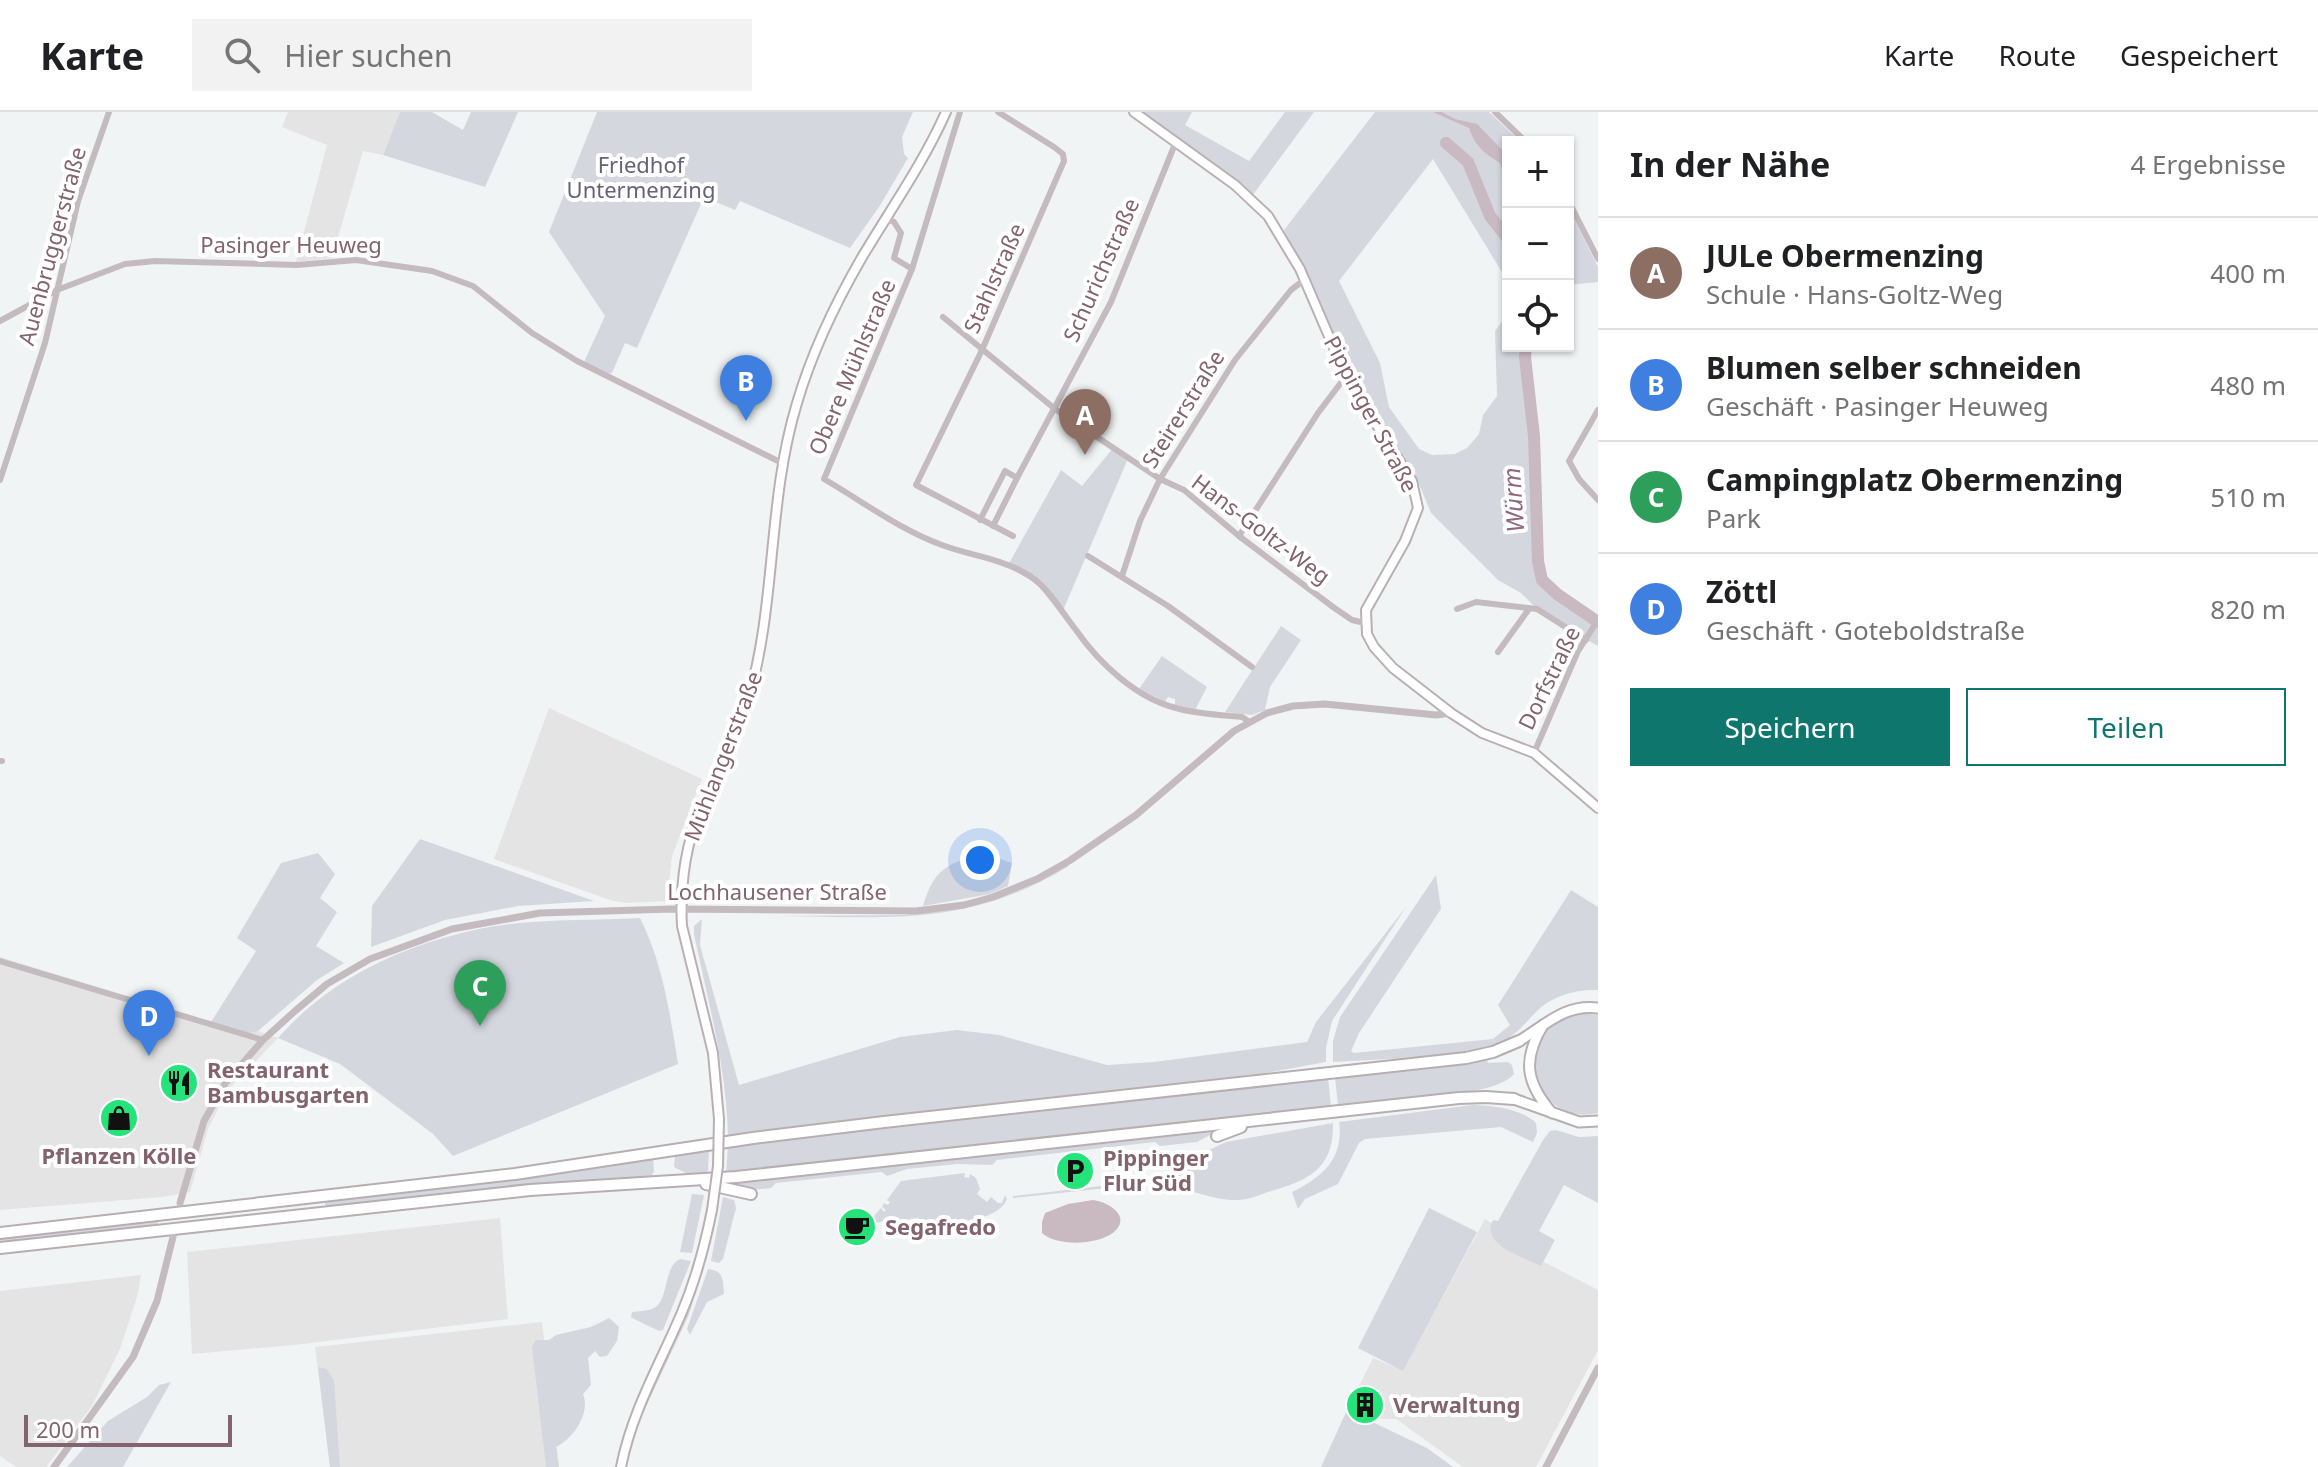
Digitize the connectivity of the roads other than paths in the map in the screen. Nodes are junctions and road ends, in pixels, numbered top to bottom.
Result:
1 (109, 112) edge
2 (946, 112) edge
3 (960, 112) edge
4 (998, 112) edge
5 (1134, 112) edge
6 (1495, 112) edge
7 (1520, 136) edge
8 (1175, 144) junction
9 (1573, 208) edge
10 (887, 219) junction
11 (1596, 248) edge
12 (1598, 259) edge
13 (912, 269) junction
14 (1304, 280) junction
15 (57, 290) junction
16 (943, 317) dead end
17 (0, 321) edge
18 (982, 350) junction
19 (1346, 376) junction
20 (1055, 409) junction
21 (1598, 410) edge
22 (782, 463) junction
23 (1017, 478) junction
24 (1160, 479) junction
25 (0, 480) edge
26 (1598, 500) edge
27 (980, 520) junction
28 (993, 526) junction
29 (1013, 536) dead end
30 (1239, 536) junction
31 (1088, 556) dead end
32 (1122, 576) junction
33 (1457, 609) dead end
34 (1529, 609) junction
35 (1598, 620) edge
36 (1365, 623) junction
37 (1586, 640) junction
38 (1498, 652) dead end
39 (1252, 667) dead end
40 (1451, 713) junction
41 (1248, 721) junction
42 (1534, 753) junction
43 (1598, 808) edge
44 (681, 910) junction
45 (0, 961) edge
46 (1598, 1008) edge
47 (1543, 1025) junction
48 (263, 1040) junction
49 (1519, 1041) joint
50 (1514, 1099) joint
51 (1552, 1113) junction
52 (1253, 1121) junction
53 (1596, 1122) edge
54 (1217, 1136) dead end
55 (688, 1180) junction
56 (751, 1194) dead end
57 (180, 1203) dead end
58 (0, 1233) edge
59 (173, 1237) dead end
60 (0, 1248) edge
61 (1598, 1368) edge
62 (54, 1467) edge
63 (621, 1467) edge
64 (1546, 1467) edge

1 - 15 street, Auenbruggerstraße
2 - 10 main road, Mühlangerstraße
3 - 13 street, Obere Mühlstraße
4 - 18 street, Stahlstraße
5 - 8 main road, Pippinger Straße
6 - 7 street
8 - 14 main road, Pippinger Straße
8 - 20 street, Schurichstraße
9 - 11 street
10 - 13 street, Obere Mühlstraße
10 - 22 main road, Mühlangerstraße
11 - 12 street
13 - 41 street, Obere Mühlstraße
14 - 19 main road, Pippinger Straße
14 - 24 street, Steirerstraße
15 - 17 street, Pasinger Heuweg
15 - 22 street, Pasinger Heuweg
15 - 25 street, Auenbruggerstraße
16 - 18 street, Hans-Goltz-Weg
18 - 20 street, Hans-Goltz-Weg
18 - 27 street, Stahlstraße
19 - 30 street
19 - 36 main road, Pippinger Straße
20 - 23 street, Schurichstraße
20 - 24 street, Hans-Goltz-Weg
21 - 26 street
22 - 44 main road, Mühlangerstraße
23 - 27 street
23 - 28 street, Schurichstraße
24 - 30 street, Hans-Goltz-Weg
24 - 32 street, Steirerstraße
27 - 28 street
28 - 29 street
30 - 36 street, Hans-Goltz-Weg
31 - 32 street
32 - 39 street
33 - 34 street
34 - 37 street
34 - 38 street
35 - 37 street, Dorfstraße
36 - 40 main road
37 - 42 street, Dorfstraße
40 - 41 street, Lochhausener Straße
40 - 42 main road
41 - 44 street, Lochhausener Straße
42 - 43 main road
44 - 48 street, Lochhausener Straße
44 - 63 main road, Mühlangerstraße, bridge
45 - 48 street
46 - 47 main road
47 - 49 main road
47 - 51 main road
48 - 57 street, Lochhausener Straße
49 - 58 highway
50 - 51 main road
50 - 52 highway
51 - 53 main road
52 - 54 highway
52 - 55 highway
55 - 56 highway
55 - 60 highway
59 - 62 street
61 - 64 street

